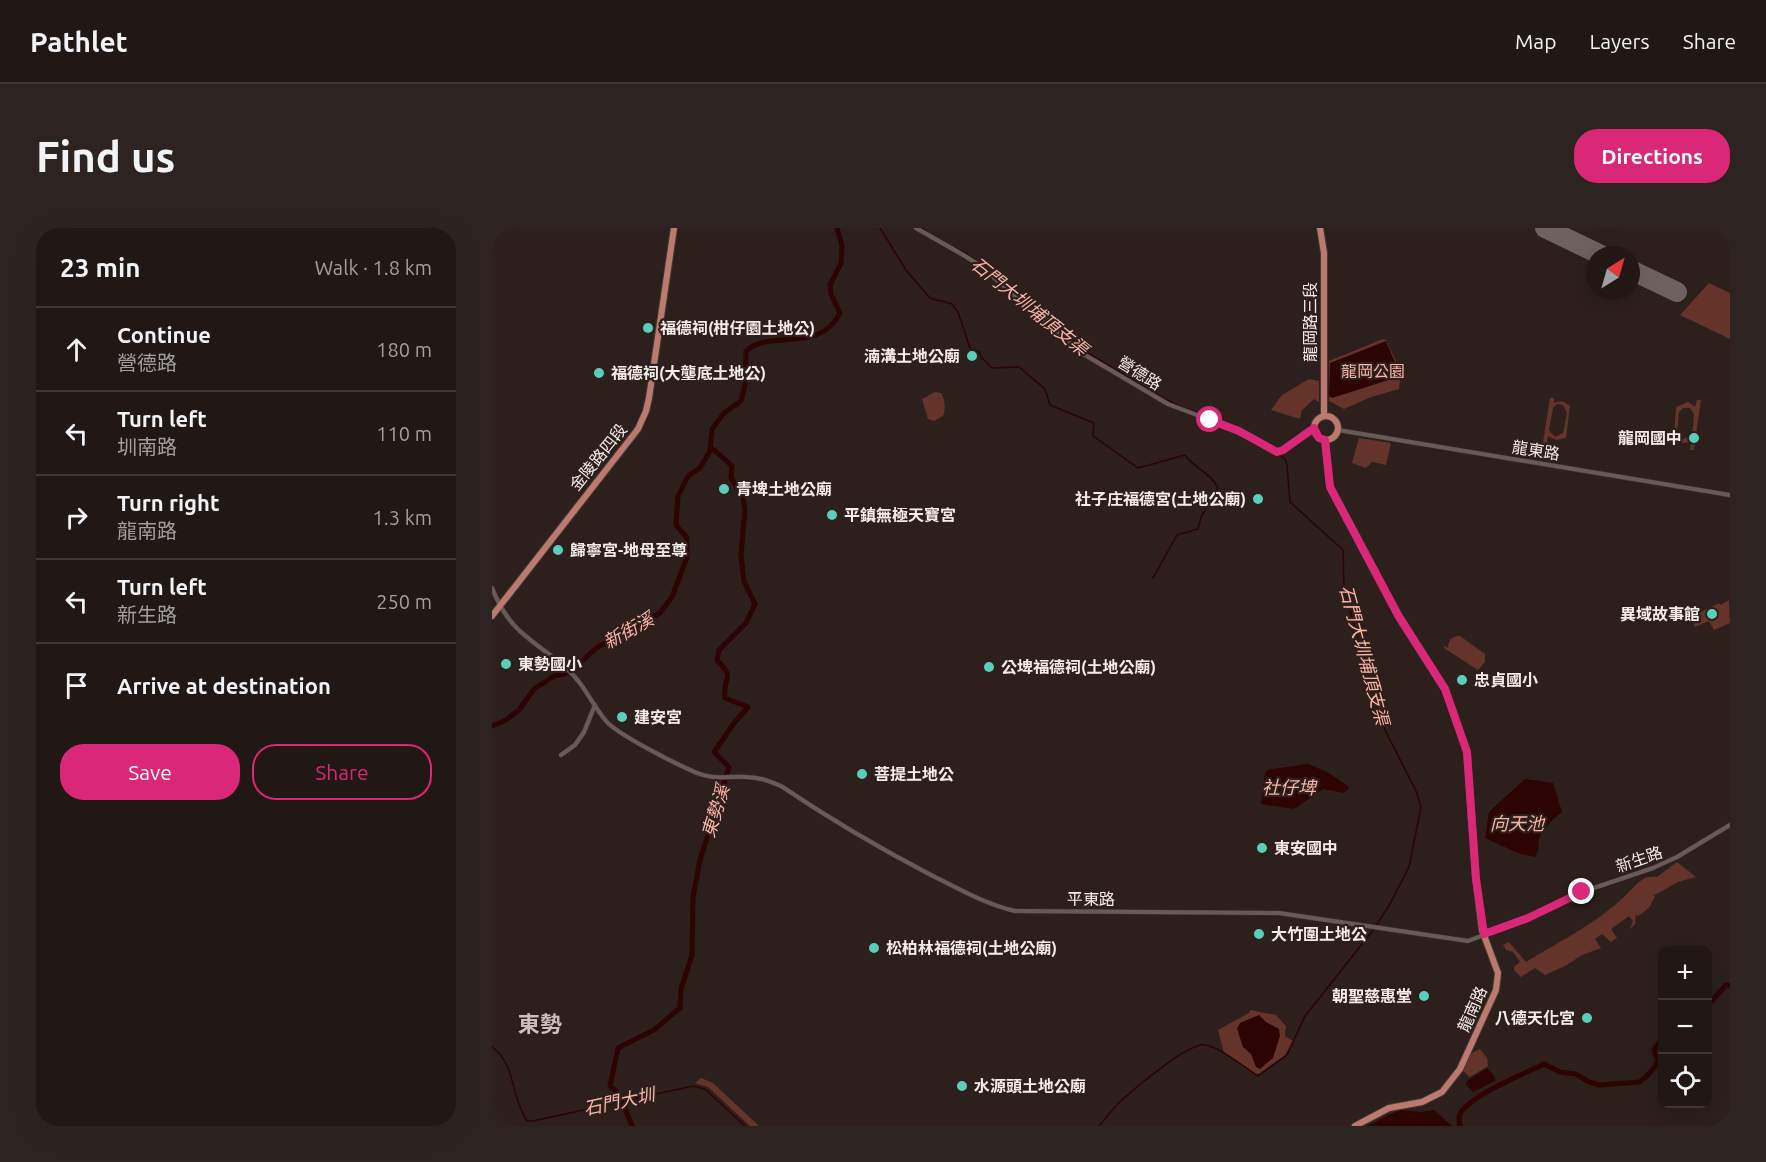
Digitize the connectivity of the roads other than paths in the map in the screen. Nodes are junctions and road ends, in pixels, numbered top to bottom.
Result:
1 (674, 228) edge
2 (916, 228) edge
3 (1322, 228) edge
4 (1326, 416) junction
5 (1314, 428) junction
6 (1338, 430) junction
7 (1325, 440) junction
8 (1730, 495) edge
9 (492, 588) edge
10 (499, 607) junction
11 (492, 616) edge
12 (595, 705) junction
13 (561, 754) dead end
14 (1730, 825) edge
15 (1484, 934) junction
16 (1355, 1126) edge

1 - 10 main road, 金陵路四段
2 - 5 street, 營德路
3 - 4 main road, 龍岡路三段
4 - 5 main road
4 - 6 main road
5 - 7 main road
6 - 7 main road
6 - 8 street, 龍東路
7 - 15 main road, 龍南路
9 - 10 street, 平東路
10 - 11 main road, 金陵路四段
10 - 12 street, 平東路
12 - 13 street
12 - 15 street, 平東路
14 - 15 street, 新生路
15 - 16 main road, 龍南路

